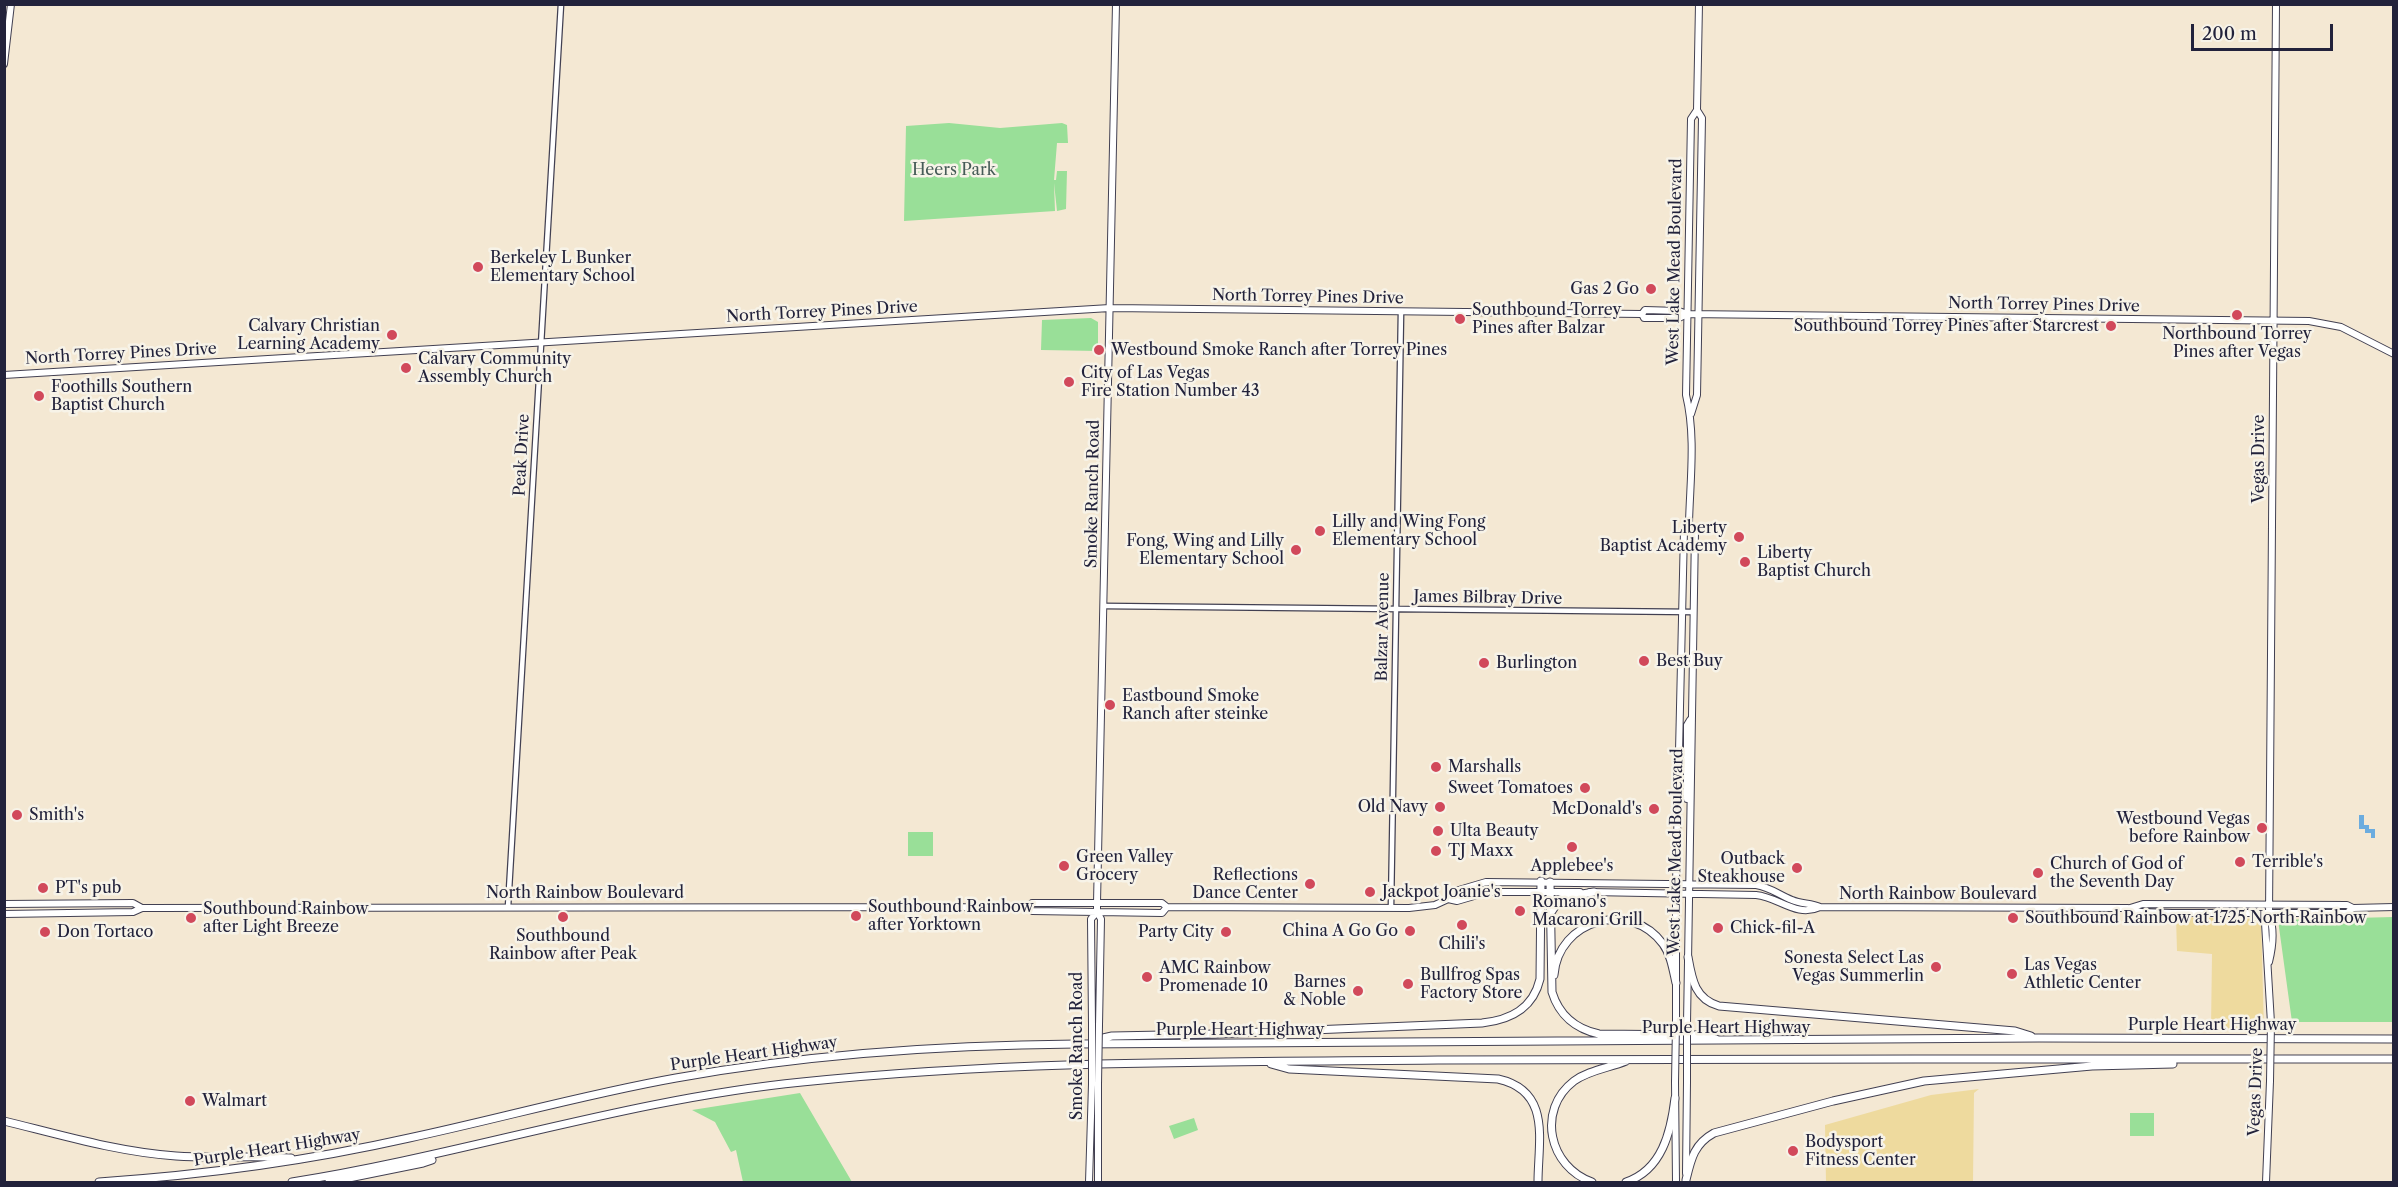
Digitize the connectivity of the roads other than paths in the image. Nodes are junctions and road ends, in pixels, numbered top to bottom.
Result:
1 (11, 4) edge
2 (561, 4) edge
3 (1116, 4) edge
4 (1699, 4) edge
5 (2276, 4) edge
6 (4, 64) edge
7 (1697, 110) junction
8 (1690, 184) junction
9 (1700, 184) junction
10 (1110, 308) junction
11 (1401, 312) junction
12 (1687, 314) junction
13 (1698, 314) junction
14 (2274, 321) junction
15 (541, 342) junction
16 (2394, 354) edge
17 (4, 375) edge
18 (1691, 415) junction
19 (1689, 523) junction
20 (1104, 606) junction
21 (1396, 609) junction
22 (1683, 612) junction
23 (1693, 612) junction
24 (1681, 690) junction
25 (1692, 698) junction
26 (1692, 717) junction
27 (1683, 760) junction
28 (1690, 820) junction
29 (1546, 881) junction
30 (1676, 884) junction
31 (1689, 884) junction
32 (1541, 892) junction
33 (1549, 892) junction
34 (1594, 892) junction
35 (1676, 894) junction
36 (1689, 895) junction
37 (1448, 899) junction
38 (1097, 903) junction
39 (4, 904) edge
40 (72, 904) junction
41 (2269, 904) junction
42 (508, 907) junction
43 (1028, 907) junction
44 (1391, 907) junction
45 (1820, 907) junction
46 (2394, 907) edge
47 (142, 908) junction
48 (1167, 908) junction
49 (2128, 908) junction
50 (2353, 908) junction
51 (71, 912) junction
52 (1097, 912) junction
53 (2269, 913) junction
54 (4, 914) edge
55 (1550, 914) junction
56 (1688, 957) junction
57 (1676, 983) junction
58 (1096, 1025) junction
59 (1593, 1033) junction
60 (2039, 1038) junction
61 (2394, 1038) edge
62 (1724, 1042) junction
63 (1076, 1044) junction
64 (1632, 1059) junction
65 (2394, 1059) edge
66 (2224, 1060) junction
67 (1263, 1062) junction
68 (1095, 1084) junction
69 (1676, 1098) junction
70 (4, 1122) edge
71 (449, 1152) junction
72 (305, 1159) junction
73 (1537, 1181) edge
74 (1686, 1181) edge
75 (99, 1182) edge
76 (292, 1182) edge
77 (329, 1182) edge
78 (1089, 1182) edge
79 (1098, 1182) edge
80 (1592, 1182) edge
81 (1626, 1182) edge
82 (1676, 1182) edge
83 (2266, 1182) edge

1 - 6 main road
2 - 15 street, Peak Drive
3 - 10 main road, Smoke Ranch Road
4 - 7 main road, West Lake Mead Boulevard
5 - 14 main road, Vegas Drive
7 - 8 main road, West Lake Mead Boulevard
7 - 9 main road, West Lake Mead Boulevard
8 - 9 main road
8 - 12 main road, West Lake Mead Boulevard
9 - 13 main road, West Lake Mead Boulevard
10 - 11 main road, North Torrey Pines Drive
10 - 15 main road, North Torrey Pines Drive
10 - 20 main road, Smoke Ranch Road
11 - 12 main road, North Torrey Pines Drive
11 - 21 street, Balzar Avenue
12 - 13 main road, North Torrey Pines Drive
12 - 18 main road, West Lake Mead Boulevard
13 - 14 main road, North Torrey Pines Drive
13 - 18 main road, West Lake Mead Boulevard
14 - 16 main road, North Torrey Pines Drive
14 - 41 main road, Vegas Drive
15 - 17 main road, North Torrey Pines Drive
15 - 42 street, Peak Drive
18 - 19 main road, West Lake Mead Boulevard
19 - 22 main road, West Lake Mead Boulevard
19 - 23 main road, West Lake Mead Boulevard
20 - 21 street, James Bilbray Drive
20 - 38 main road, Smoke Ranch Road
21 - 22 street, James Bilbray Drive
21 - 44 street, Balzar Avenue
22 - 23 street, James Bilbray Drive
22 - 24 main road, West Lake Mead Boulevard
23 - 25 main road, West Lake Mead Boulevard
24 - 25 main road
24 - 27 main road, West Lake Mead Boulevard
25 - 26 main road, West Lake Mead Boulevard
26 - 27 main road
26 - 28 main road, West Lake Mead Boulevard
27 - 28 main road
27 - 30 main road, West Lake Mead Boulevard
28 - 31 main road, West Lake Mead Boulevard
29 - 30 main road, North Rainbow Boulevard
29 - 32 highway
29 - 33 highway
29 - 37 main road, North Rainbow Boulevard
30 - 31 main road, North Rainbow Boulevard
30 - 35 main road, West Lake Mead Boulevard
31 - 36 main road, West Lake Mead Boulevard
31 - 45 main road, North Rainbow Boulevard
32 - 33 main road, North Rainbow Boulevard
32 - 37 main road, North Rainbow Boulevard
32 - 63 highway
33 - 34 main road, North Rainbow Boulevard
33 - 55 highway
34 - 35 main road, North Rainbow Boulevard
34 - 55 highway
35 - 36 main road, North Rainbow Boulevard
35 - 57 main road, West Lake Mead Boulevard
36 - 45 main road, North Rainbow Boulevard
36 - 56 main road, West Lake Mead Boulevard
37 - 44 main road, North Rainbow Boulevard
38 - 43 main road, North Rainbow Boulevard
38 - 48 main road, North Rainbow Boulevard
38 - 52 main road, Smoke Ranch Road
39 - 40 main road, North Rainbow Boulevard
40 - 47 main road, North Rainbow Boulevard
40 - 51 main road
41 - 49 main road, North Rainbow Boulevard
41 - 50 main road, North Rainbow Boulevard
41 - 53 main road, Vegas Drive
42 - 43 main road, North Rainbow Boulevard
42 - 47 main road, North Rainbow Boulevard
43 - 52 main road, North Rainbow Boulevard
44 - 48 main road, North Rainbow Boulevard
45 - 49 main road, North Rainbow Boulevard
46 - 50 main road, North Rainbow Boulevard
47 - 51 main road, North Rainbow Boulevard
48 - 52 main road, North Rainbow Boulevard
49 - 53 main road, North Rainbow Boulevard
50 - 53 main road, North Rainbow Boulevard
51 - 54 main road, North Rainbow Boulevard
52 - 58 main road, Smoke Ranch Road
52 - 58 main road, Smoke Ranch Road
53 - 83 main road, Vegas Drive, bridge
55 - 59 highway
56 - 60 highway
56 - 74 main road, West Lake Mead Boulevard, bridge
57 - 59 highway
57 - 69 main road, West Lake Mead Boulevard, bridge
58 - 68 main road, Smoke Ranch Road, bridge
59 - 62 highway
60 - 61 highway, Purple Heart Highway
60 - 62 highway, Purple Heart Highway
62 - 63 highway, Purple Heart Highway
63 - 72 highway, Purple Heart Highway
64 - 66 highway, Purple Heart Highway
64 - 67 highway, Purple Heart Highway
64 - 80 highway
65 - 66 highway, Purple Heart Highway
66 - 74 highway
67 - 71 highway, Purple Heart Highway
67 - 73 highway
68 - 78 main road, Smoke Ranch Road
68 - 79 main road, Smoke Ranch Road
69 - 81 highway
69 - 82 main road, West Lake Mead Boulevard
70 - 72 highway
71 - 76 highway, Purple Heart Highway
71 - 77 highway
72 - 75 highway, Purple Heart Highway

